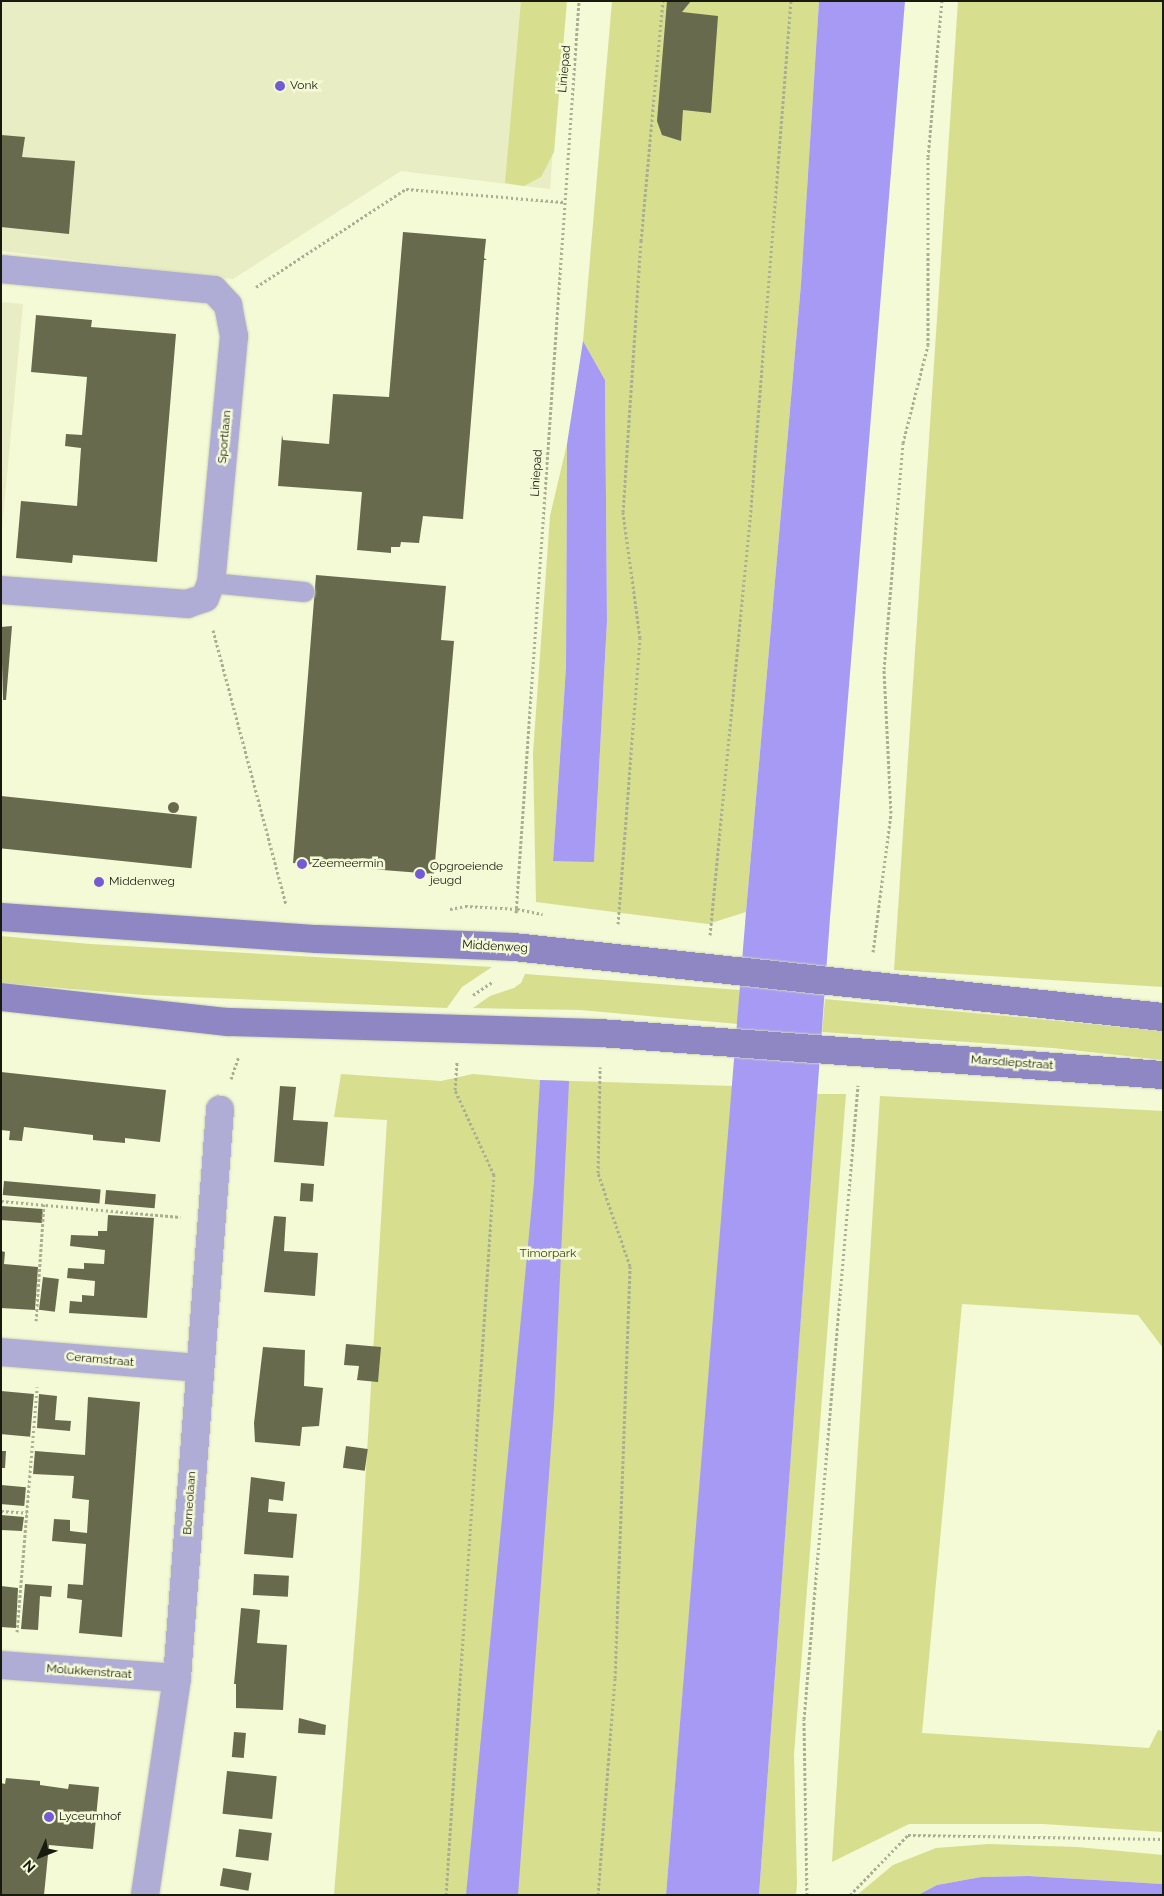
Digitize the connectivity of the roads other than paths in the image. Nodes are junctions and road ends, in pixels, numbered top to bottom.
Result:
1 (1, 269) edge
2 (1, 590) edge
3 (208, 591) junction
4 (305, 592) dead end
5 (1, 916) edge
6 (1, 997) edge
7 (1163, 1017) edge
8 (1163, 1075) edge
9 (220, 1110) road end
10 (1, 1352) edge
11 (199, 1368) junction
12 (8, 1666) edge
13 (177, 1678) junction
14 (145, 1895) edge

1 - 3 street, Sportlaan
2 - 3 street
3 - 4 lane
5 - 7 main road, Middenweg
6 - 8 main road, Marsdiepstraat
9 - 11 street, Borneolaan
10 - 11 street, Ceramstraat
11 - 13 street, Borneolaan
12 - 13 street, Molukkenstraat
13 - 14 street, Borneolaan

